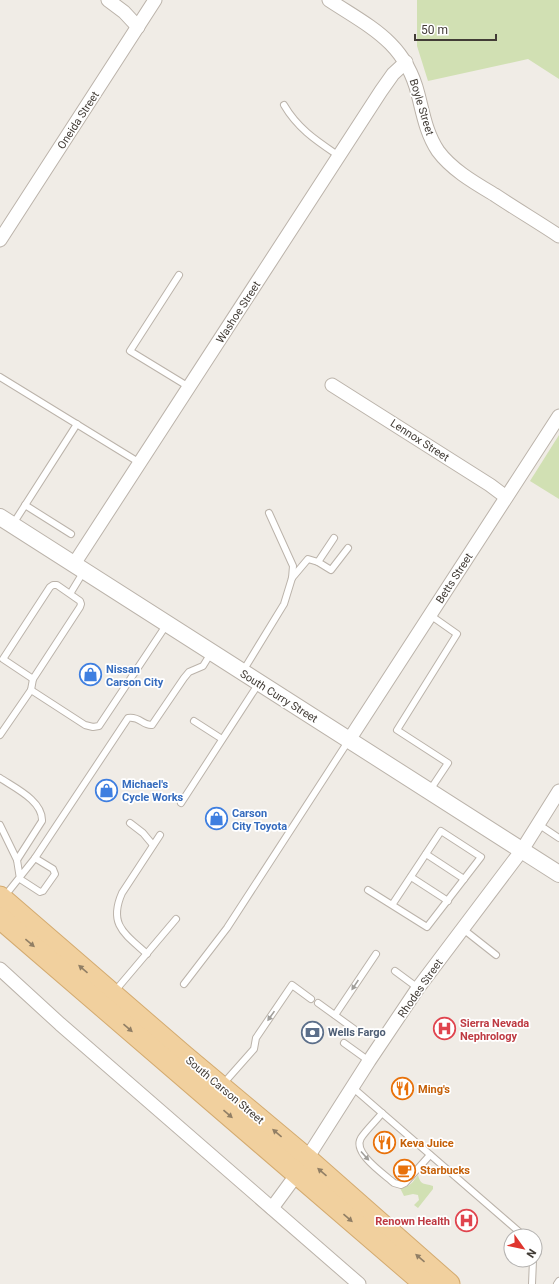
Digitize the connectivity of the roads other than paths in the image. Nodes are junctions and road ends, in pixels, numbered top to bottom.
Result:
1 (108, 0) edge
2 (155, 0) edge
3 (329, 0) edge
4 (138, 27) junction
5 (406, 62) junction
6 (284, 105) dead end
7 (339, 156) junction
8 (559, 236) edge
9 (0, 240) edge
10 (179, 275) dead end
11 (0, 376) edge
12 (332, 385) dead end
13 (189, 387) junction
14 (559, 416) edge
15 (77, 424) junction
16 (140, 463) junction
17 (506, 497) junction
18 (25, 505) junction
19 (269, 513) dead end
20 (6, 521) edge
21 (71, 534) dead end
22 (334, 538) dead end
23 (348, 548) dead end
24 (318, 562) junction
25 (79, 568) junction
26 (292, 578) junction
27 (70, 594) junction
28 (430, 615) junction
29 (167, 624) junction
30 (211, 653) junction
31 (242, 672) junction
32 (33, 679) junction
33 (259, 683) junction
34 (31, 690) junction
35 (194, 721) dead end
36 (0, 735) edge
37 (222, 739) junction
38 (348, 740) junction
39 (0, 778) edge
40 (429, 791) junction
41 (559, 792) edge
42 (181, 803) dead end
43 (130, 823) dead end
44 (538, 824) junction
45 (0, 825) edge
46 (160, 835) dead end
47 (559, 838) edge
48 (154, 845) junction
49 (522, 850) junction
50 (426, 854) junction
51 (35, 858) junction
52 (17, 860) junction
53 (559, 874) edge
54 (411, 876) junction
55 (20, 879) junction
56 (464, 879) junction
57 (368, 890) dead end
58 (448, 901) junction
59 (1, 904) edge
60 (392, 905) junction
61 (176, 919) dead end
62 (463, 929) junction
63 (147, 954) junction
64 (376, 954) dead end
65 (496, 955) dead end
66 (0, 969) edge
67 (395, 971) dead end
68 (184, 984) dead end
69 (418, 988) junction
70 (113, 995) junction
71 (311, 999) dead end
72 (318, 1003) dead end
73 (335, 1015) junction
74 (354, 1029) dead end
75 (344, 1044) dead end
76 (369, 1061) junction
77 (352, 1087) junction
78 (216, 1092) junction
79 (382, 1113) junction
80 (430, 1155) junction
81 (302, 1166) junction
82 (272, 1208) junction
83 (515, 1228) edge
84 (533, 1268) edge
85 (559, 1281) edge
86 (359, 1284) edge
87 (425, 1284) edge
88 (449, 1284) edge
89 (533, 1284) edge
90 (557, 1284) edge

1 - 4 street
2 - 4 street, Oneida Street
3 - 5 street, Boyle Street
4 - 9 street, Oneida Street
5 - 7 street, Washoe Street
5 - 8 street, Boyle Street
6 - 7 lane
7 - 13 street, Washoe Street
10 - 13 lane
11 - 15 lane
12 - 17 street, Lennox Street
13 - 16 street, Washoe Street
14 - 17 street, Betts Street
15 - 16 lane
15 - 18 lane
16 - 25 street, Washoe Street
17 - 28 street, Betts Street
18 - 20 lane
18 - 21 lane
19 - 26 lane
20 - 25 street, South Curry Street
22 - 24 lane
23 - 24 lane
24 - 26 lane
25 - 27 lane
25 - 29 street, South Curry Street
26 - 31 lane
27 - 32 lane
27 - 32 lane
28 - 38 street, Betts Street
28 - 40 lane
29 - 30 street, South Curry Street
29 - 34 lane
30 - 31 street, South Curry Street
30 - 51 lane
31 - 33 street, South Curry Street
32 - 34 lane
33 - 37 lane
33 - 38 street, South Curry Street
34 - 36 lane
35 - 37 lane
37 - 42 lane
38 - 40 street, South Curry Street
38 - 68 lane
39 - 52 lane
40 - 49 street, South Curry Street
41 - 44 street, Rhodes Street
43 - 48 lane
44 - 47 lane
44 - 49 street, Rhodes Street
45 - 52 lane
46 - 48 lane
48 - 63 lane
49 - 53 street, South Curry Street
49 - 62 street, Rhodes Street
50 - 54 lane
50 - 56 lane
50 - 56 lane
51 - 55 lane
51 - 55 lane
52 - 55 lane
54 - 58 lane
54 - 60 lane
55 - 59 lane
56 - 58 lane
57 - 60 lane
58 - 60 lane
70 -> 59 main road, South Carson Street
59 -> 78 main road, South Carson Street
61 - 63 lane
62 - 65 lane
62 - 69 street, Rhodes Street
63 - 70 lane
64 -> 73 lane
66 - 82 street
67 - 69 lane
69 - 76 street, Rhodes Street
70 - 78 main road, South Carson Street
71 -> 78 lane
72 - 73 lane
73 - 74 lane
75 - 76 lane
76 - 77 street, Rhodes Street
77 - 79 lane
77 - 81 street, Rhodes Street
78 - 81 main road, South Carson Street
79 - 80 lane
79 -> 80 lane
80 - 83 lane
81 - 82 street, Rhodes Street
81 -> 87 main road, South Carson Street
88 -> 81 main road, South Carson Street
82 - 86 street
84 - 89 lane
85 - 90 lane

